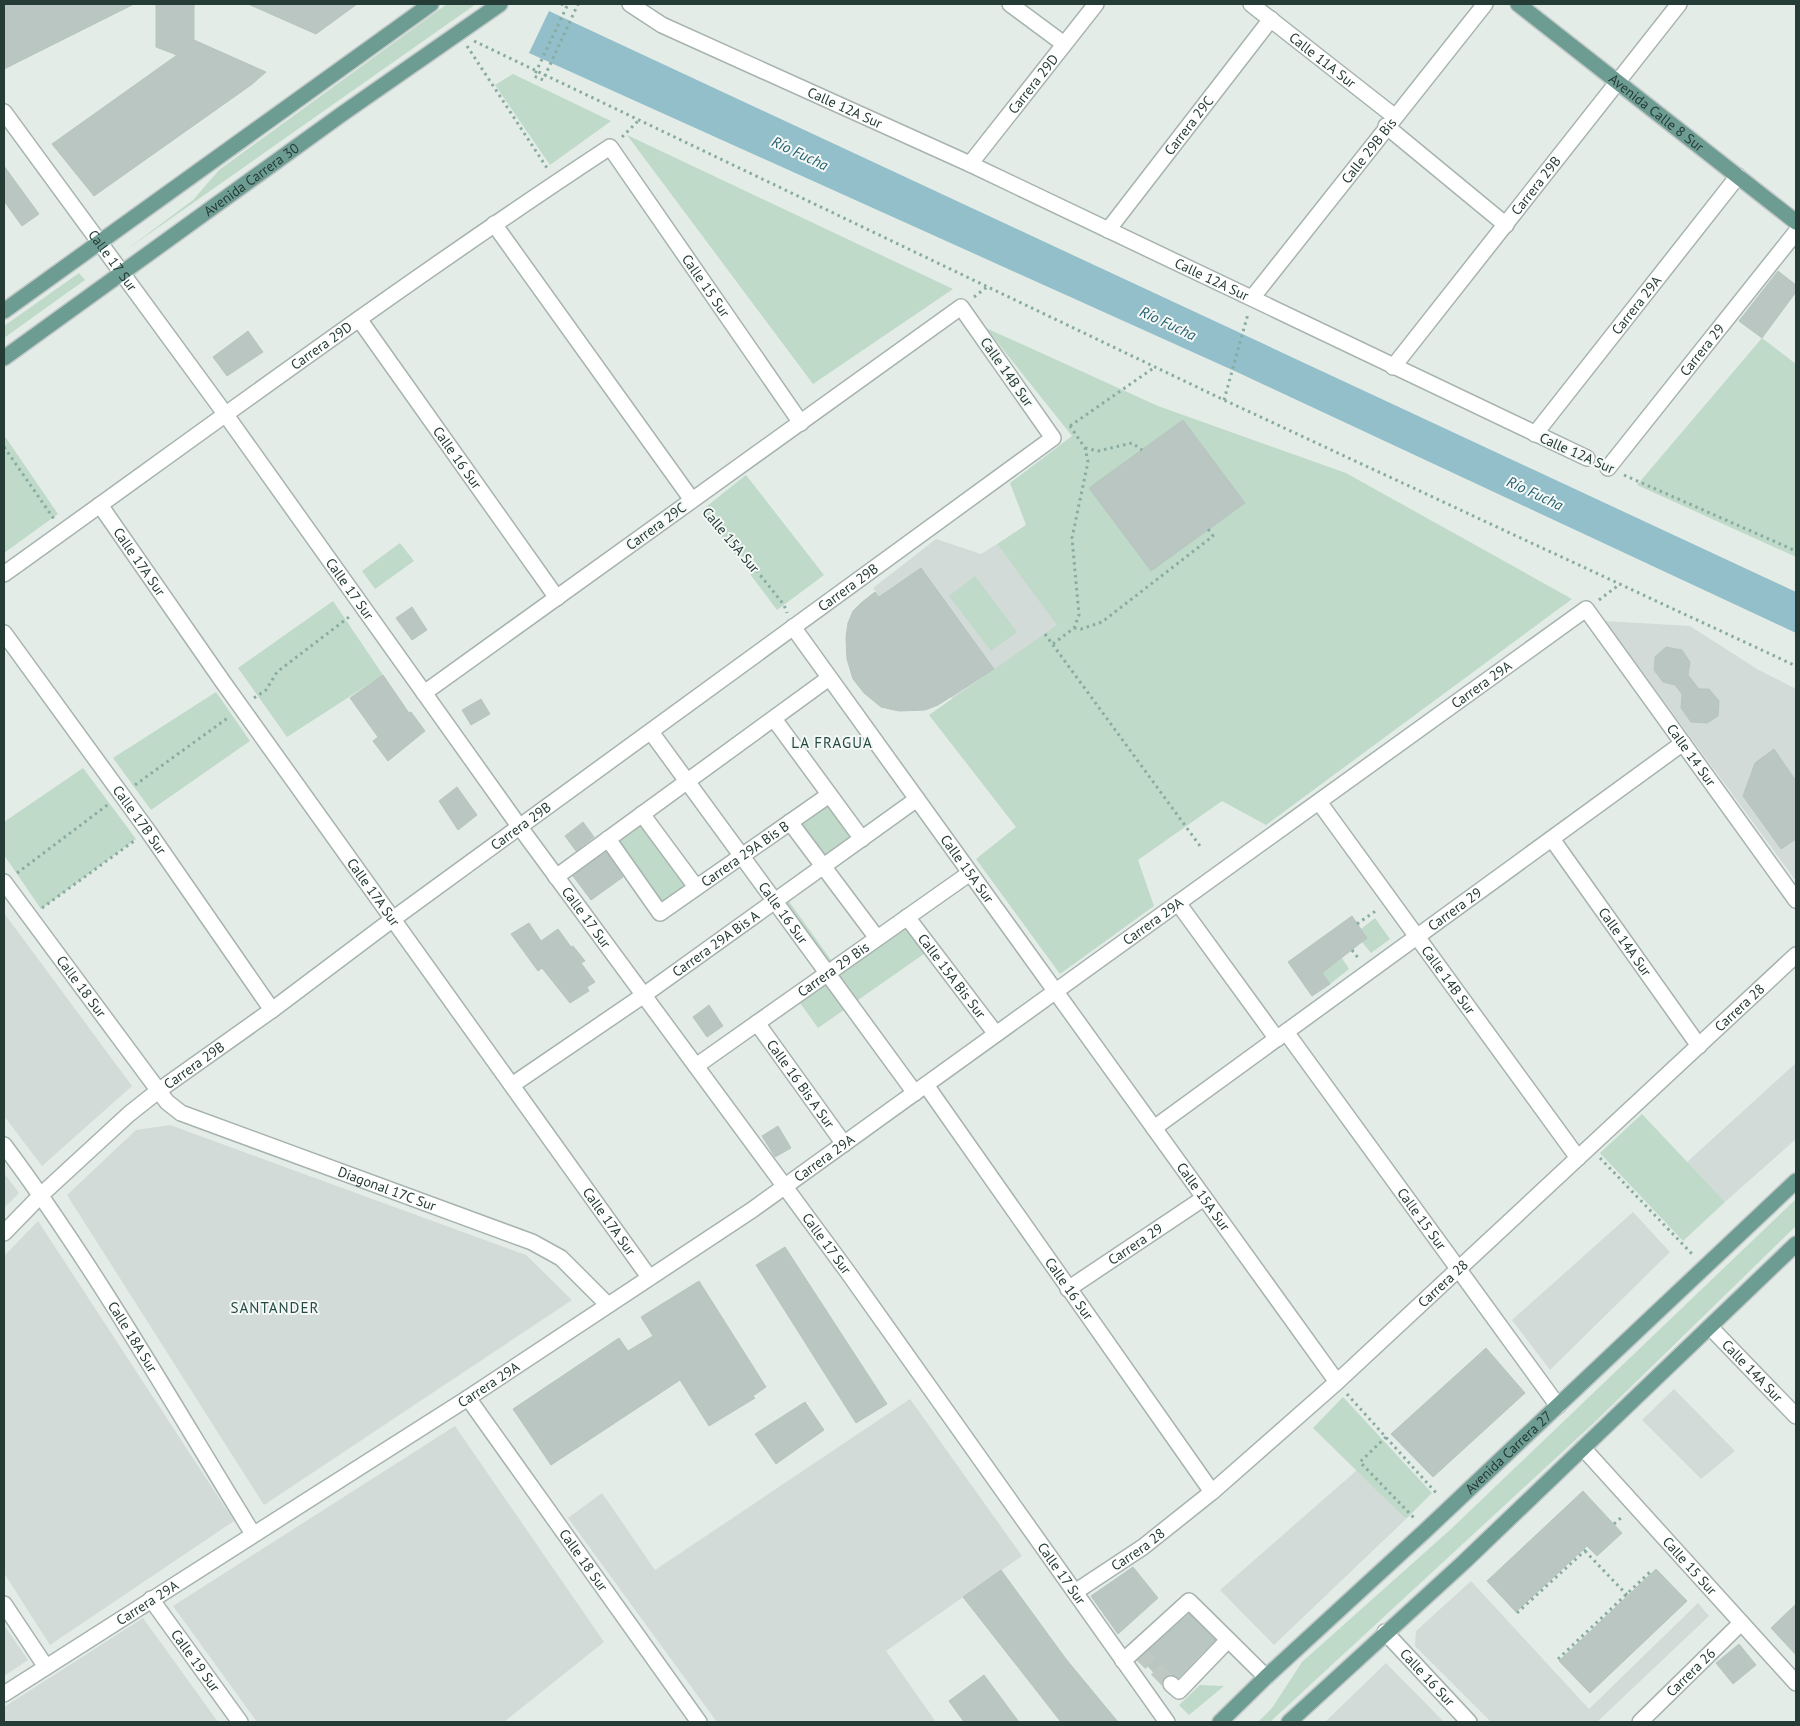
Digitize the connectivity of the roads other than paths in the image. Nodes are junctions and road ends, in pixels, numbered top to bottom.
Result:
1 (431, 4) edge
2 (500, 4) edge
3 (630, 4) edge
4 (1010, 4) edge
5 (1096, 4) edge
6 (1251, 4) edge
7 (1485, 4) edge
8 (1518, 4) edge
9 (1679, 4) edge
10 (1271, 19) junction
11 (1064, 44) junction
12 (1619, 83) junction
13 (4, 112) edge
14 (1390, 121) junction
15 (610, 148) joint
16 (970, 164) junction
17 (1738, 176) junction
18 (1796, 222) edge
19 (494, 224) junction
20 (1506, 225) junction
21 (1108, 230) junction
22 (1796, 232) edge
23 (98, 244) junction
24 (122, 274) junction
25 (1252, 298) junction
26 (961, 307) joint
27 (4, 311) edge
28 (359, 318) junction
29 (4, 358) edge
30 (1393, 367) junction
31 (226, 415) junction
32 (801, 423) junction
33 (1535, 434) junction
34 (1053, 438) joint
35 (1587, 458) dead end
36 (1608, 468) road end
37 (692, 500) junction
38 (100, 505) junction
39 (4, 574) edge
40 (557, 598) junction
41 (1586, 609) joint
42 (793, 627) junction
43 (4, 633) edge
44 (829, 678) junction
45 (424, 693) junction
46 (774, 719) junction
47 (651, 732) junction
48 (1683, 743) junction
49 (687, 781) junction
50 (829, 795) junction
51 (917, 800) junction
52 (1318, 802) junction
53 (642, 814) junction
54 (790, 822) junction
55 (519, 826) junction
56 (608, 839) junction
57 (862, 839) junction
58 (1552, 839) junction
59 (742, 856) junction
60 (824, 866) junction
61 (970, 873) junction
62 (556, 877) junction
63 (4, 882) edge
64 (696, 888) junction
65 (1796, 900) edge
66 (775, 901) junction
67 (1178, 903) junction
68 (907, 917) junction
69 (392, 919) junction
70 (1417, 937) junction
71 (878, 938) junction
72 (1796, 955) edge
73 (828, 973) junction
74 (1055, 992) junction
75 (644, 996) junction
76 (272, 1010) junction
77 (757, 1023) junction
78 (996, 1034) junction
79 (1282, 1035) junction
80 (1699, 1046) junction
81 (696, 1066) junction
82 (512, 1085) junction
83 (920, 1089) junction
84 (158, 1091) junction
85 (1154, 1128) junction
86 (844, 1144) junction
87 (4, 1145) edge
88 (1584, 1153) junction
89 (1796, 1181) edge
90 (785, 1187) junction
91 (41, 1195) junction
92 (1204, 1198) junction
93 (4, 1233) edge
94 (1796, 1244) edge
95 (1459, 1268) junction
96 (649, 1276) junction
97 (1068, 1289) junction
98 (607, 1304) junction
99 (1710, 1327) junction
100 (1337, 1382) junction
101 (468, 1398) junction
102 (1558, 1406) junction
103 (1796, 1416) edge
104 (1583, 1448) junction
105 (1212, 1492) junction
106 (253, 1534) junction
107 (1075, 1592) junction
108 (151, 1599) junction
109 (4, 1604) edge
110 (1741, 1623) junction
111 (1385, 1632) junction
112 (1228, 1640) junction
113 (1124, 1662) junction
114 (46, 1667) junction
115 (1266, 1677) junction
116 (1796, 1683) edge
117 (1172, 1684) dead end
118 (4, 1694) edge
119 (240, 1722) edge
120 (699, 1722) edge
121 (1167, 1722) edge
122 (1220, 1722) edge
123 (1289, 1722) edge
124 (1470, 1722) edge
125 (1640, 1722) edge

1 - 23 main road
2 - 24 main road, Avenida Carrera 30
3 - 16 street, Calle 12A Sur
4 - 11 street
5 - 11 street, Carrera 29D
6 - 10 street, Calle 11A Sur
7 - 14 street, Calle 29B Bis
8 - 12 main road, Avenida Calle 8 Sur
9 - 12 street, Carrera 29B
10 - 14 street, Calle 11A Sur
10 - 21 street, Carrera 29C
11 - 16 street, Carrera 29D
12 - 17 main road, Avenida Calle 8 Sur
12 - 20 street, Carrera 29B
13 - 23 street, Calle 17 Sur
14 - 20 street, Calle 11A Sur
14 - 25 street, Calle 29B Bis
15 - 19 street, Carrera 29D
15 - 32 street, Calle 15 Sur
16 - 21 street, Calle 12A Sur
17 - 18 main road, Avenida Calle 8 Sur
17 - 33 street, Carrera 29A
19 - 28 street, Carrera 29D
19 - 37 street, Calle 15A Sur
20 - 30 street, Carrera 29B
21 - 25 street, Calle 12A Sur
22 - 36 street, Carrera 29
23 - 24 street, Calle 17 Sur
23 - 27 main road
24 - 29 main road, Avenida Carrera 30
24 - 31 street, Calle 17 Sur
25 - 30 street, Calle 12A Sur
26 - 32 street, Carrera 29C
26 - 34 street, Calle 14B Sur
28 - 31 street, Carrera 29D
28 - 40 street, Calle 16 Sur
30 - 33 street, Calle 12A Sur
31 - 38 street, Carrera 29D
31 - 45 street, Calle 17 Sur
32 - 37 street, Carrera 29C
33 - 35 street, Calle 12A Sur
34 - 42 street, Carrera 29B
37 - 40 street, Carrera 29C
38 - 39 street, Carrera 29D
38 - 69 street, Calle 17A Sur
40 - 45 street, Carrera 29C
41 - 48 street, Calle 14 Sur
41 - 52 street, Carrera 29A
42 - 44 street, Calle 15A Sur
42 - 47 street, Carrera 29B
43 - 76 street, Calle 17B Sur
44 - 46 street
44 - 51 street, Calle 15A Sur
45 - 55 street, Calle 17 Sur
46 - 49 street
46 - 50 street
47 - 49 street, Calle 16 Sur
47 - 55 street, Carrera 29B
48 - 58 street, Carrera 29
48 - 65 street, Calle 14 Sur
49 - 53 street
49 - 59 street, Calle 16 Sur
50 - 54 street, Carrera 29A Bis B
50 - 57 street
51 - 57 street, Carrera 29A Bis A
51 - 61 street, Calle 15A Sur
52 - 67 street, Carrera 29A
52 - 70 street, Calle 14B Sur
53 - 56 street
53 - 64 street
54 - 59 street, Carrera 29A Bis B
54 - 60 street
55 - 62 street, Calle 17 Sur
55 - 69 street, Carrera 29B
56 - 62 street
56 - 64 street, Carrera 29A Bis B
57 - 60 street, Carrera 29A Bis A
58 - 70 street, Carrera 29
58 - 80 street, Calle 14A Sur
59 - 64 street, Carrera 29A Bis B
59 - 66 street, Calle 16 Sur
60 - 66 street, Carrera 29A Bis A
60 - 71 street
61 - 68 street, Carrera 29 Bis
61 - 74 street, Calle 15A Sur
62 - 75 street, Calle 17 Sur
63 - 84 street, Calle 18 Sur
66 - 73 street, Calle 16 Sur
66 - 75 street, Carrera 29A Bis A
67 - 74 street, Carrera 29A
67 - 79 street, Calle 15 Sur
68 - 71 street, Carrera 29 Bis
68 - 78 street, Calle 15A Bis Sur
69 - 76 street, Carrera 29B
69 - 82 street, Calle 17A Sur
70 - 79 street, Carrera 29
70 - 88 street, Calle 14B Sur
71 - 73 street, Carrera 29 Bis
72 - 80 street, Carrera 28
73 - 77 street, Carrera 29 Bis
73 - 83 street, Calle 16 Sur
74 - 78 street, Carrera 29A
74 - 85 street, Calle 15A Sur
75 - 81 street, Calle 17 Sur
75 - 82 street, Carrera 29A Bis A
76 - 84 street, Carrera 29B
77 - 81 street, Carrera 29 Bis
77 - 86 street, Calle 16 Bis A Sur
78 - 83 street, Carrera 29A
79 - 85 street, Carrera 29
79 - 95 street, Calle 15 Sur
80 - 88 street, Carrera 28
81 - 90 street, Calle 17 Sur
82 - 96 street, Calle 17A Sur
83 - 86 street, Carrera 29A
83 - 97 street, Calle 16 Sur
84 - 91 street, Carrera 29B
84 - 98 street, Diagonal 17C Sur
85 - 92 street, Calle 15A Sur
86 - 90 street, Carrera 29A
87 - 91 street, Calle 18A Sur
88 - 95 street, Carrera 28
89 - 102 main road, Avenida Carrera 27
90 - 96 street, Carrera 29A
90 - 107 street, Calle 17 Sur
91 - 93 street, Carrera 29B
91 - 106 street, Calle 18A Sur
92 - 97 street, Carrera 29
92 - 100 street, Calle 15A Sur
94 - 99 main road
95 - 100 street, Carrera 28
95 - 102 street, Calle 15 Sur
96 - 98 street, Carrera 29A
97 - 105 street, Calle 16 Sur
98 - 101 street, Carrera 29A
99 - 103 street, Calle 14A Sur
99 - 104 main road
100 - 105 street, Carrera 28
101 - 106 street, Carrera 29A
101 - 120 street, Calle 18 Sur
102 - 115 main road, Avenida Carrera 27
104 - 110 street, Calle 15 Sur
104 - 111 main road
105 - 107 street, Carrera 28
106 - 108 street, Carrera 29A
107 - 113 street, Calle 17 Sur
108 - 114 street, Carrera 29A
108 - 119 street, Calle 19 Sur
109 - 114 street
110 - 116 street, Calle 15 Sur
110 - 125 street, Carrera 26
111 - 123 main road
111 - 124 street, Calle 16 Sur
112 - 113 street
112 - 115 street
112 - 117 street
113 - 121 street, Calle 17 Sur
114 - 118 street, Carrera 29A
115 - 122 main road, Avenida Carrera 27

